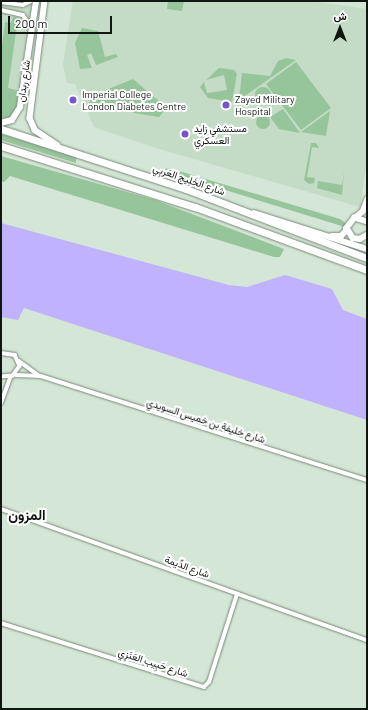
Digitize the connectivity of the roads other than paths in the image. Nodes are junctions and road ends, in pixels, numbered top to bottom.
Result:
1 (31, 1) edge
2 (36, 1) edge
3 (45, 1) edge
4 (1, 2) edge
5 (16, 4) junction
6 (1, 10) edge
7 (15, 12) junction
8 (32, 28) junction
9 (29, 102) junction
10 (20, 106) junction
11 (1, 123) edge
12 (1, 128) edge
13 (1, 146) edge
14 (62, 148) junction
15 (367, 201) edge
16 (246, 211) junction
17 (367, 214) edge
18 (355, 218) junction
19 (367, 222) edge
20 (347, 230) junction
21 (321, 234) junction
22 (367, 236) edge
23 (367, 249) edge
24 (367, 258) edge
25 (367, 270) edge
26 (1, 353) edge
27 (18, 360) junction
28 (16, 374) junction
29 (41, 376) junction
30 (1, 377) edge
31 (10, 378) junction
32 (1, 403) edge
33 (367, 480) edge
34 (1, 509) edge
35 (237, 594) junction
36 (1, 623) edge
37 (367, 640) edge

1 - 5 street
2 - 8 main road, شارع ربدان
3 - 9 main road, شارع ربدان
4 - 5 street
5 - 7 street
6 - 7 street
7 - 8 street
8 - 10 main road, شارع ربدان
9 - 10 main road
9 - 14 main road, شارع ربدان
10 - 11 main road, شارع ربدان
12 - 14 highway, شارع الخَلِيج العَربِي
13 - 25 highway
14 - 16 highway, شارع الخَلِيج العَربِي
15 - 17 main road
15 - 18 main road
16 - 21 main road
16 - 24 highway, شارع الخَلِيج العَربِي
18 - 19 main road
18 - 20 main road
20 - 21 main road
20 - 22 main road
21 - 23 main road
26 - 27 street, شارع خليفة بن خميس السويدي
27 - 28 street
27 - 29 street, شارع خليفة بن خميس السويدي
28 - 29 street, شارع خليفة بن خميس السويدي
28 - 31 street
29 - 33 street, شارع خليفة بن خميس السويدي
30 - 31 street
31 - 32 street
34 - 35 street, شارع الدِّيمة
35 - 36 street, شارع حَبِيب العَنَزِي
35 - 37 street, شارع الدِّيمة

